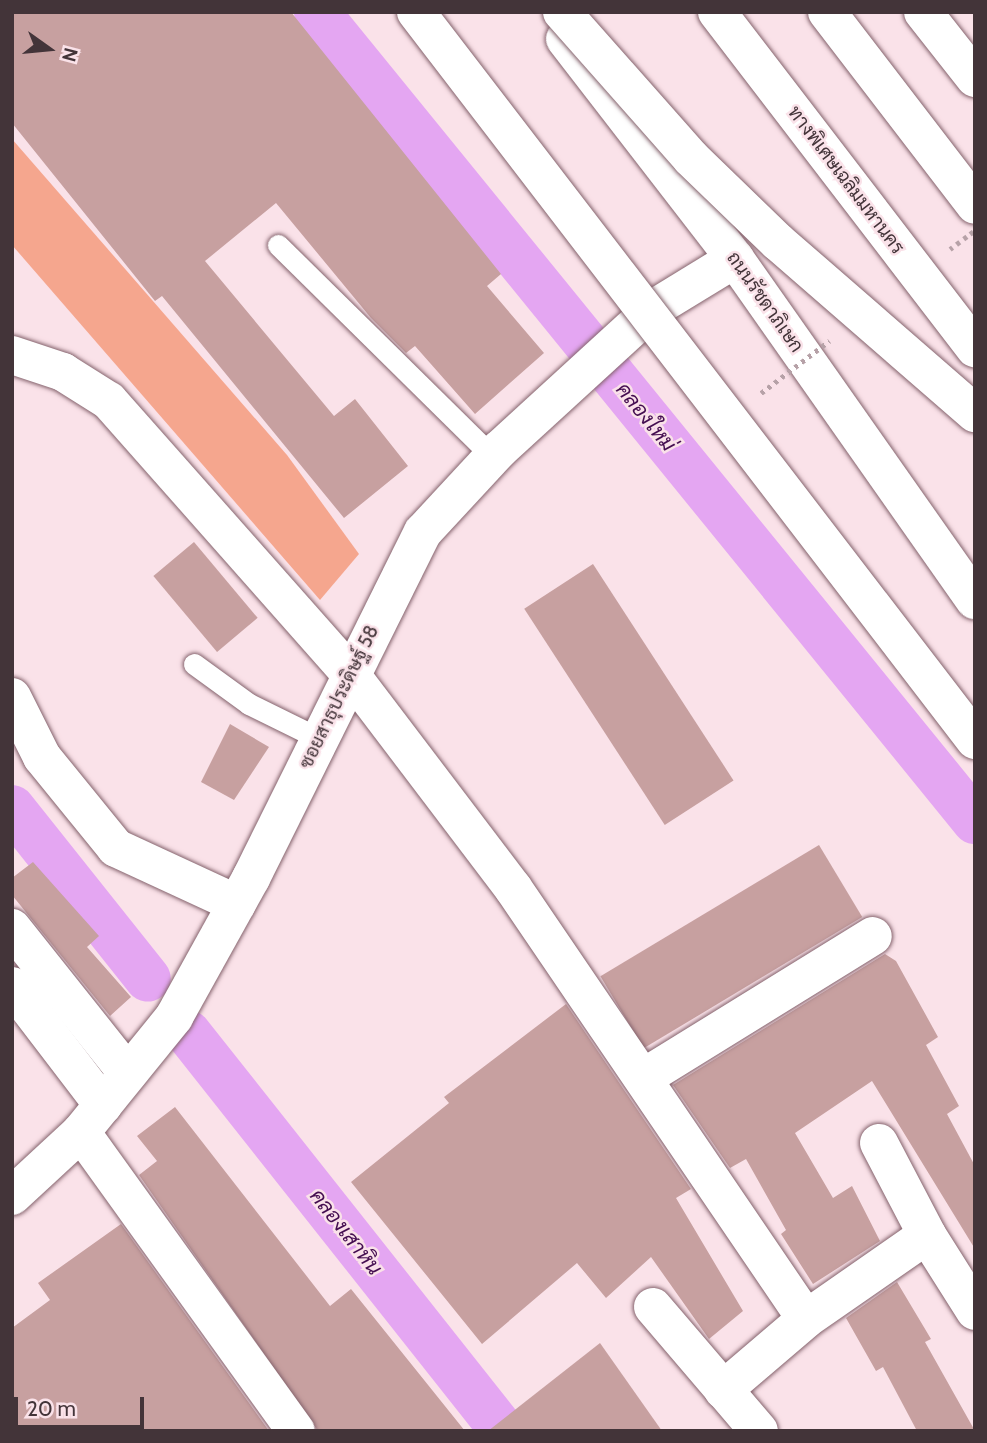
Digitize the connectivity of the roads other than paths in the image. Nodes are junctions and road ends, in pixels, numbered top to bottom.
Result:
1 (416, 12) edge
2 (544, 12) edge
3 (562, 12) edge
4 (717, 12) edge
5 (827, 12) edge
6 (923, 12) edge
7 (975, 78) edge
8 (975, 205) edge
9 (278, 245) dead end
10 (735, 259) junction
11 (975, 348) edge
12 (12, 355) edge
13 (975, 413) edge
14 (493, 457) junction
15 (975, 600) edge
16 (194, 664) dead end
17 (349, 672) junction
18 (12, 697) edge
19 (318, 738) junction
20 (975, 740) edge
21 (237, 904) junction
22 (12, 928) edge
23 (873, 936) dead end
24 (12, 986) edge
25 (128, 1074) junction
26 (643, 1078) junction
27 (92, 1119) junction
28 (879, 1143) dead end
29 (12, 1196) edge
30 (927, 1236) junction
31 (653, 1307) dead end
32 (975, 1311) edge
33 (806, 1319) junction
34 (723, 1390) junction
35 (296, 1431) edge
36 (759, 1431) edge

1 - 20 main road, bridge
2 - 10 main road, ถนนรัชดาภิเษก
3 - 13 main road, bridge
4 - 11 main road, ทางพิเศษเฉลิมมหานคร, bridge
5 - 8 main road
6 - 7 main road
9 - 14 lane
10 - 14 main road, ซอยสาธุประดิษฐ์ 58
10 - 15 main road, ถนนรัชดาภิเษก
12 - 17 main road
14 - 17 main road, ซอยสาธุประดิษฐ์ 58
16 - 19 lane
17 - 19 main road, ซอยสาธุประดิษฐ์ 58
17 - 26 main road
18 - 21 main road
19 - 21 main road, ซอยสาธุประดิษฐ์ 58
21 - 25 main road, ซอยสาธุประดิษฐ์ 58
22 - 25 main road
23 - 26 main road
24 - 27 main road
25 - 27 main road, ซอยสาธุประดิษฐ์ 58
26 - 33 main road
27 - 29 main road, ซอยสาธุประดิษฐ์ 58
27 - 35 main road
28 - 30 main road
30 - 32 main road
30 - 33 main road
31 - 34 main road
33 - 34 main road
34 - 36 main road

